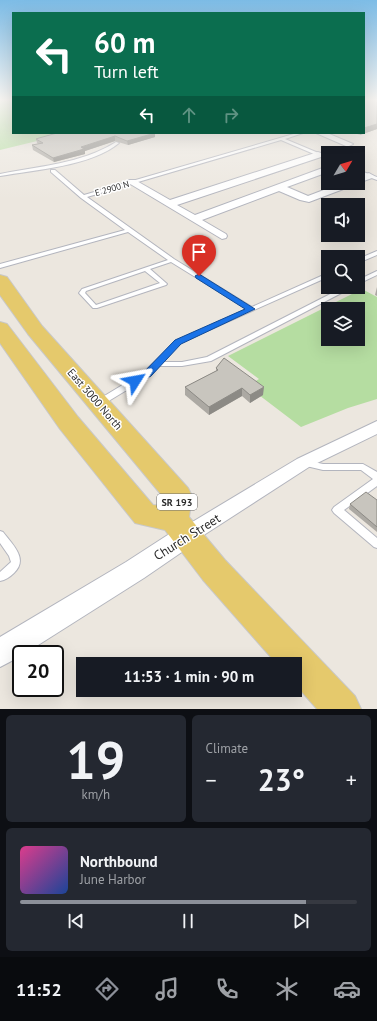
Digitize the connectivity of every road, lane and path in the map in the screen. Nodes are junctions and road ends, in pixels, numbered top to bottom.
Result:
1 (298, 134) edge
2 (323, 134) edge
3 (281, 139) junction
4 (117, 143) edge
5 (349, 144) dead end
6 (318, 155) junction
7 (321, 156) edge
8 (53, 171) dead end
9 (321, 172) edge
10 (0, 175) edge
11 (132, 182) junction
12 (279, 187) junction
13 (331, 190) edge
14 (83, 197) junction
15 (169, 204) junction
16 (194, 219) junction
17 (129, 230) junction
18 (222, 236) dead end
19 (377, 253) edge
20 (365, 258) edge
21 (172, 260) junction
22 (0, 266) edge
23 (146, 269) junction
24 (377, 273) edge
25 (321, 278) edge
26 (365, 279) edge
27 (0, 281) edge
28 (335, 294) edge
29 (251, 309) junction
30 (0, 328) edge
31 (158, 364) junction
32 (98, 403) junction
33 (377, 427) edge
34 (303, 463) junction
35 (377, 477) edge
36 (377, 481) edge
37 (180, 528) junction
38 (0, 535) edge
39 (377, 544) edge
40 (0, 577) edge
41 (0, 653) edge
42 (342, 709) edge

1 - 3 lane, E 2900 N
2 - 5 street
3 - 6 lane
3 - 11 lane, E 2900 N
4 - 10 lane
6 - 7 lane
6 - 15 street
8 - 14 lane
9 - 12 street
11 - 14 lane, E 2900 N
11 - 15 street
12 - 13 street
12 - 16 street
14 - 17 lane, E 2900 N
15 - 16 street
16 - 18 street
17 - 21 lane, E 2900 N
17 - 22 lane
19 - 20 lane
21 - 23 lane
21 - 29 lane, E 2900 N
23 - 23 lane
24 - 26 lane
25 - 29 lane
27 - 32 main road, East 3000 North / SR 193
28 - 31 lane
29 - 31 lane
30 - 37 main road, SR 193
31 - 32 lane
32 - 37 main road, East 3000 North / SR 193
33 - 34 street, Church Street
34 - 35 lane
34 - 37 street, Church Street
36 - 39 lane
37 - 41 street, Church Street
37 - 42 main road
38 - 40 lane

